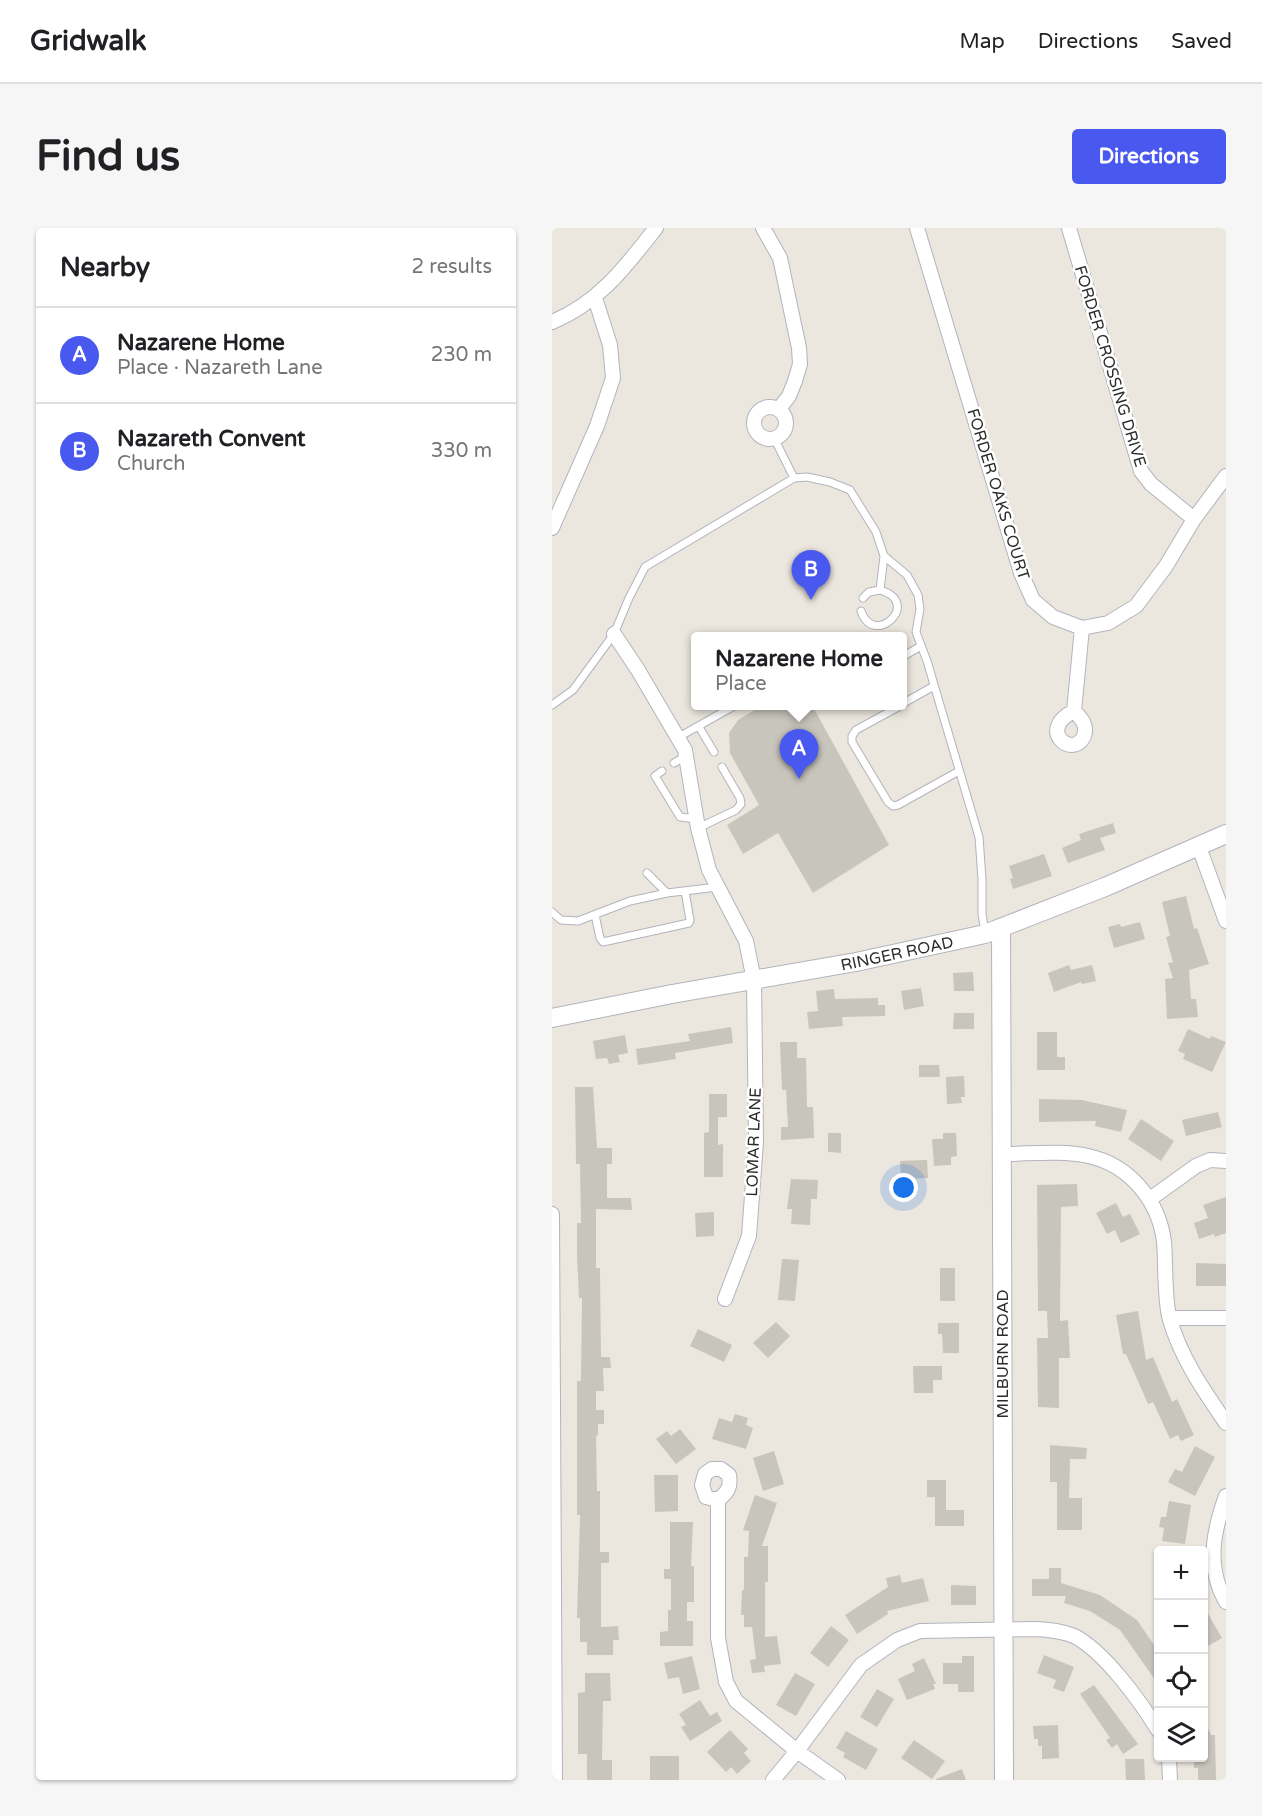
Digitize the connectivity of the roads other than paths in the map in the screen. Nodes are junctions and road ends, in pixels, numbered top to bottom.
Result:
1 (656, 228) edge
2 (763, 228) edge
3 (917, 228) edge
4 (1069, 228) edge
5 (595, 298) junction
6 (552, 322) edge
7 (779, 409) junction
8 (774, 438) junction
9 (1226, 476) edge
10 (794, 478) junction
11 (1194, 519) junction
12 (552, 528) edge
13 (884, 556) junction
14 (880, 590) junction
15 (863, 598) dead end
16 (861, 610) dead end
17 (1082, 628) junction
18 (614, 634) junction
19 (921, 646) junction
20 (907, 655) edge
21 (934, 686) junction
22 (907, 702) edge
23 (552, 705) edge
24 (726, 710) edge
25 (892, 710) edge
26 (1074, 711) dead end
27 (699, 727) junction
28 (677, 738) junction
29 (714, 752) dead end
30 (722, 767) dead end
31 (662, 771) dead end
32 (959, 771) junction
33 (698, 824) junction
34 (1226, 834) edge
35 (1199, 847) junction
36 (647, 873) dead end
37 (717, 887) junction
38 (685, 891) junction
39 (668, 893) junction
40 (552, 912) edge
41 (595, 915) junction
42 (1226, 921) edge
43 (993, 932) junction
44 (754, 980) junction
45 (552, 1018) edge
46 (1002, 1154) junction
47 (1226, 1161) edge
48 (1150, 1199) junction
49 (552, 1214) edge
50 (552, 1244) edge
51 (725, 1299) dead end
52 (1170, 1318) junction
53 (1226, 1318) edge
54 (552, 1415) edge
55 (1226, 1424) edge
56 (1226, 1496) edge
57 (718, 1500) dead end
58 (552, 1583) edge
59 (1226, 1602) edge
60 (1003, 1628) junction
61 (1154, 1723) edge
62 (797, 1751) junction
63 (1169, 1762) edge
64 (555, 1780) edge
65 (773, 1780) edge
66 (838, 1780) edge
67 (1004, 1780) edge
68 (1170, 1780) edge

1 - 5 street
2 - 7 street
3 - 17 street, FORDER OAKS COURT
4 - 11 street, FORDER CROSSING DRIVE
5 - 6 street
5 - 12 street
7 - 8 street
7 - 8 street
8 - 10 lane
9 - 11 street
10 - 13 lane
10 - 18 lane
11 - 17 street
13 - 14 lane
13 - 19 lane
14 - 15 lane
14 - 16 lane
17 - 26 street
18 - 23 lane
18 - 28 street, LOMAR LANE
19 - 20 lane
19 - 21 lane
21 - 22 lane
21 - 32 lane
24 - 27 lane
25 - 32 lane
27 - 28 lane
27 - 29 lane
28 - 33 street, LOMAR LANE
30 - 33 lane
31 - 33 lane
32 - 43 lane
33 - 37 street, LOMAR LANE
34 - 35 street, RINGER ROAD
35 - 42 street
35 - 43 street, RINGER ROAD
36 - 39 lane
37 - 38 lane
37 - 44 street, LOMAR LANE
38 - 39 lane
38 - 41 lane
39 - 41 lane
40 - 41 lane
43 - 44 street, RINGER ROAD
43 - 46 street, MILBURN ROAD
44 - 45 street, RINGER ROAD
44 - 51 street, LOMAR LANE
46 - 48 street
46 - 60 street, MILBURN ROAD
47 - 48 street
48 - 52 street
49 - 50 street
50 - 54 street
52 - 53 street
52 - 55 street
54 - 58 street
56 - 59 street
57 - 62 street
58 - 64 street
60 - 61 street
60 - 62 street
60 - 67 street, MILBURN ROAD
62 - 65 street
62 - 66 street
63 - 68 street

